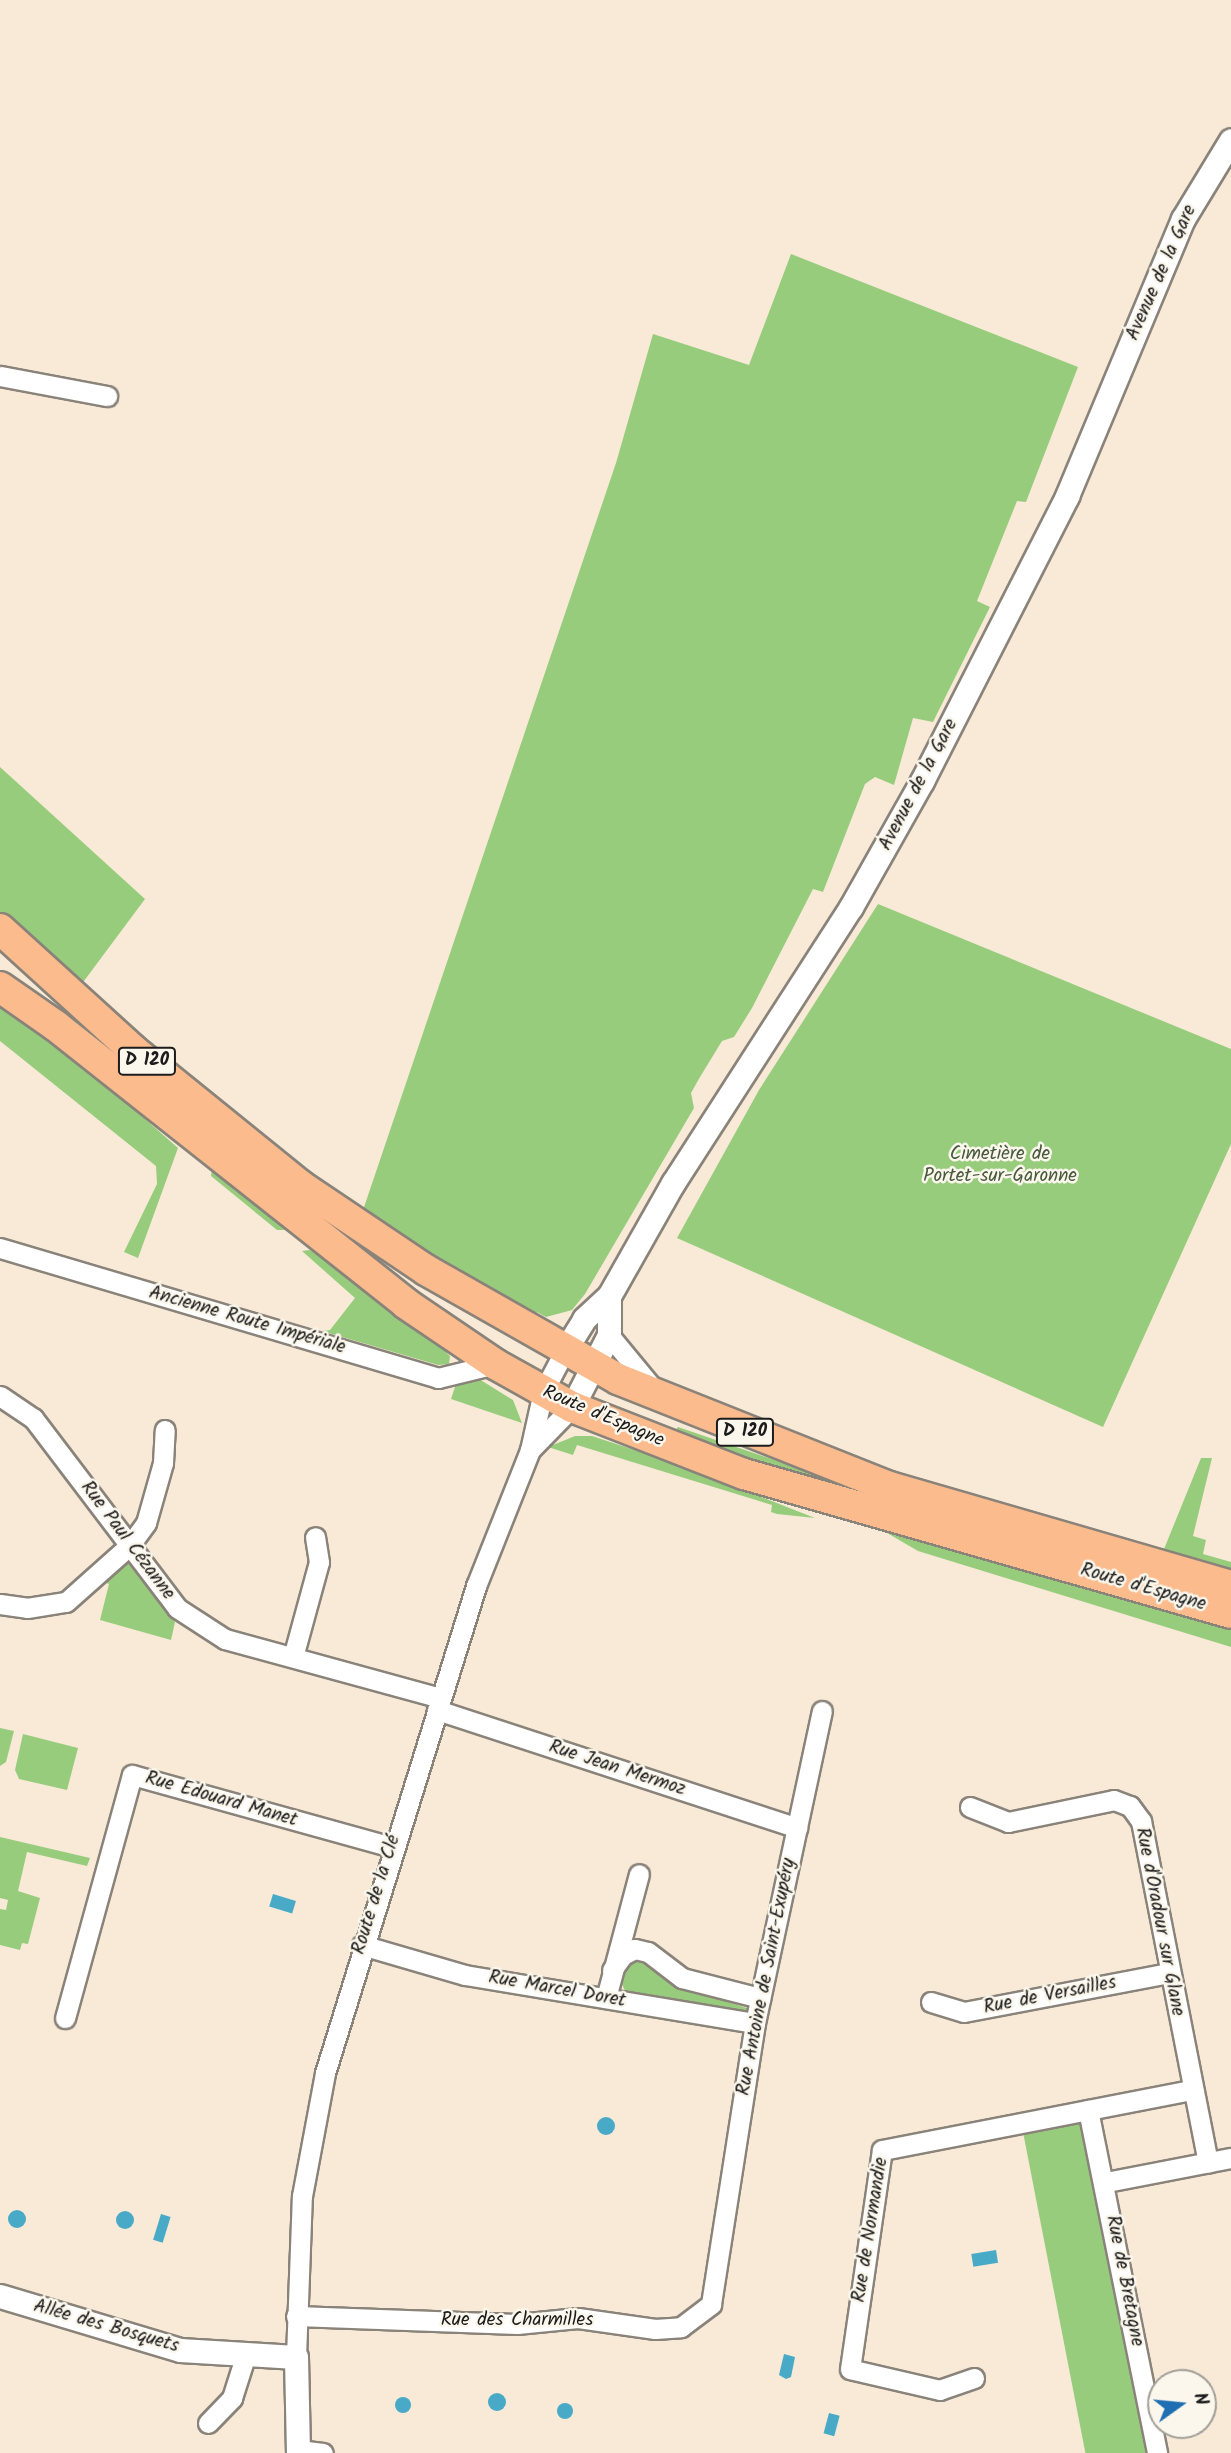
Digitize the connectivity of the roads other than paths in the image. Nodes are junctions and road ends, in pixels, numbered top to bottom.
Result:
1 (1231, 140) edge
2 (0, 376) edge
3 (107, 396) dead end
4 (0, 929) edge
5 (0, 987) edge
6 (0, 1248) edge
7 (609, 1296) junction
8 (609, 1335) junction
9 (565, 1350) junction
10 (495, 1364) junction
11 (593, 1366) junction
12 (0, 1396) edge
13 (536, 1399) junction
14 (671, 1403) junction
15 (572, 1407) junction
16 (165, 1430) dead end
17 (530, 1450) junction
18 (316, 1537) dead end
19 (130, 1545) junction
20 (1231, 1586) edge
21 (0, 1604) edge
22 (1231, 1613) edge
23 (293, 1657) junction
24 (438, 1704) junction
25 (822, 1711) dead end
26 (970, 1807) dead end
27 (797, 1828) junction
28 (392, 1847) junction
29 (639, 1874) dead end
30 (362, 1945) junction
31 (612, 1970) junction
32 (1169, 1973) junction
33 (606, 1998) junction
34 (760, 1998) junction
35 (931, 2002) dead end
36 (65, 2018) dead end
37 (755, 2023) junction
38 (1191, 2090) junction
39 (1088, 2110) junction
40 (1231, 2158) edge
41 (1208, 2162) junction
42 (1106, 2182) junction
43 (717, 2244) joint
44 (0, 2296) edge
45 (296, 2316) junction
46 (245, 2357) junction
47 (296, 2357) junction
48 (974, 2378) dead end
49 (208, 2423) dead end
50 (298, 2451) edge
51 (323, 2453) edge
52 (1157, 2453) edge

1 - 7 street, Avenue de la Gare
2 - 3 street
4 - 9 main road, Route d'Espagne / D 120
5 - 10 main road, Route d'Espagne / D 120
6 - 10 street, Ancienne Route Impériale
7 - 8 street, Avenue de la Gare
7 - 9 street
8 - 11 street, Avenue de la Gare
8 - 14 street, Route d'Espagne
9 - 11 main road, Route d'Espagne / D 120
9 - 13 street, Route de la Clé
10 - 13 main road, Route d'Espagne / D 120
11 - 14 main road, Route d'Espagne / D 120
11 - 15 street, Avenue de la Gare
12 - 19 street, Rue Paul Cézanne
13 - 15 main road, Route d'Espagne / D 120
13 - 17 street, Route de la Clé
14 - 20 main road, Route d'Espagne / D 120
15 - 17 street, Route de la Clé
15 - 22 main road, Route d'Espagne / D 120
16 - 19 street
17 - 24 street, Route de la Clé
18 - 23 street
19 - 21 street
19 - 23 street, Rue Paul Cézanne
23 - 24 street, Rue Paul Cézanne
24 - 27 street, Rue Jean Mermoz
24 - 28 street, Route de la Clé
25 - 27 street, Rue Antoine de Saint-Exupéry
26 - 32 street, Rue d'Oradour sur Glane
27 - 34 street, Rue Antoine de Saint-Exupéry
28 - 30 street, Route de la Clé
28 - 36 street, Rue Edouard Manet
29 - 31 street
30 - 33 street, Rue Marcel Doret
30 - 45 street, Route de la Clé
31 - 33 street
31 - 34 street
32 - 35 street, Rue de Versailles
32 - 38 street, Rue d'Oradour sur Glane
33 - 37 street, Rue Marcel Doret
34 - 37 street, Rue Antoine de Saint-Exupéry
37 - 43 street, Rue Antoine de Saint-Exupéry
38 - 39 street, Rue de Normandie
38 - 41 street, Rue d'Oradour sur Glane
39 - 42 street, Rue de Bretagne
39 - 48 street, Rue de Normandie
40 - 41 street
41 - 42 street
42 - 52 street, Rue de Bretagne
43 - 45 street, Rue des Charmilles
44 - 46 street, Allée des Bosquets
45 - 47 street, Route de la Clé
46 - 47 street, Allée des Bosquets
46 - 49 street
47 - 50 street
50 - 51 street

